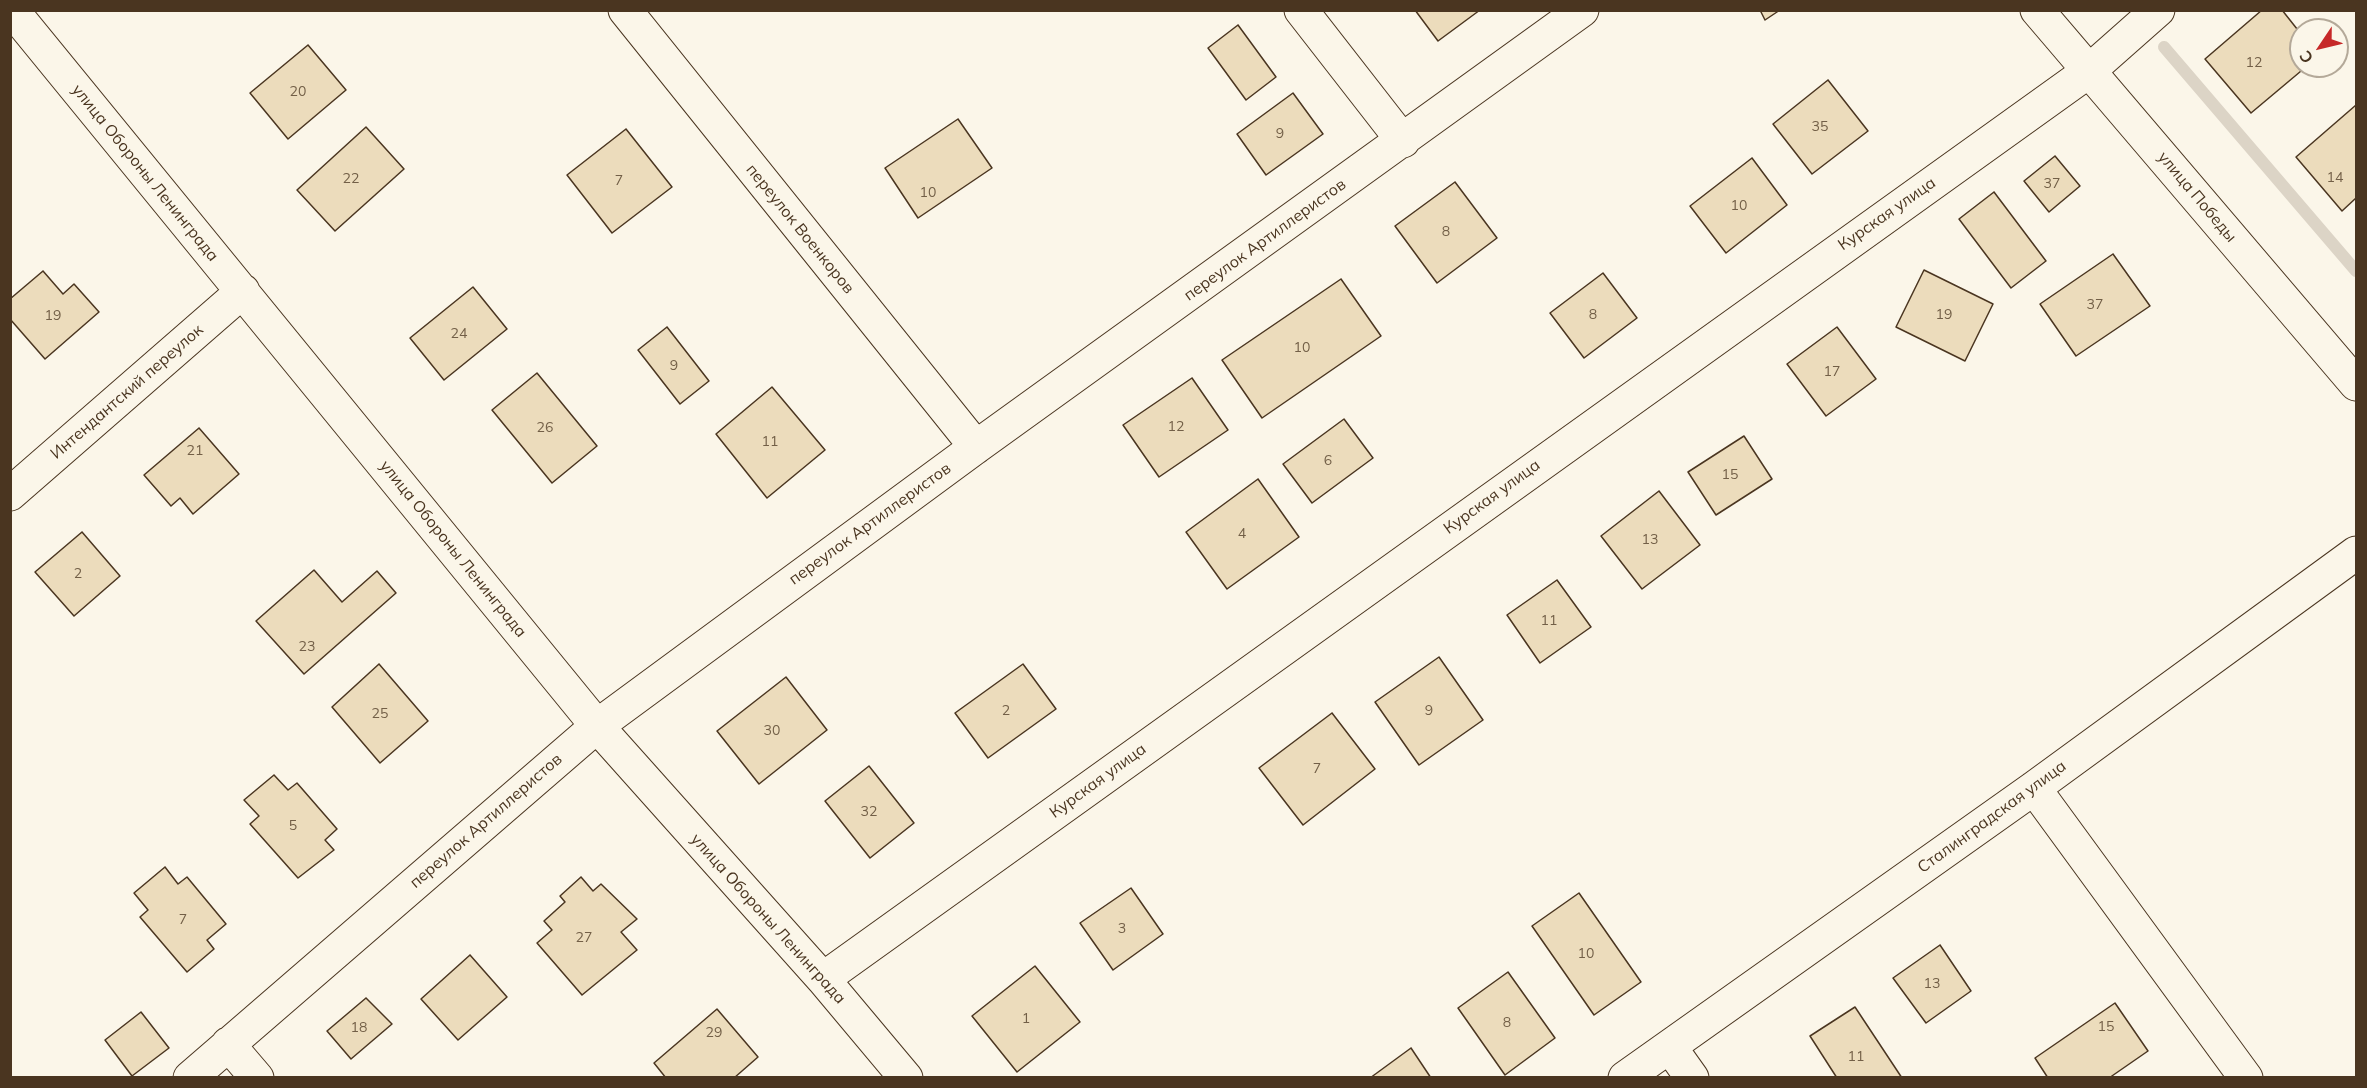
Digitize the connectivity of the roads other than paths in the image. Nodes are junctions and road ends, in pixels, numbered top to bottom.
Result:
1 (12, 10) edge
2 (625, 10) edge
3 (1301, 10) edge
4 (1582, 10) edge
5 (2037, 10) edge
6 (2158, 10) edge
7 (2089, 71) junction
8 (1403, 141) junction
9 (243, 291) junction
10 (2356, 384) edge
11 (976, 447) junction
12 (10, 494) edge
13 (2356, 554) edge
14 (597, 726) junction
15 (2034, 788) junction
16 (823, 979) junction
17 (228, 1044) junction
18 (1670, 1047) junction
19 (189, 1077) edge
20 (257, 1077) edge
21 (906, 1077) edge
22 (1625, 1077) edge
23 (1692, 1077) edge
24 (2246, 1077) edge

1 - 9 street, улица Обороны Ленинграда
2 - 11 street, переулок Военкоров
3 - 8 street
4 - 8 street, переулок Артиллеристов
5 - 7 street, улица Победы
6 - 7 street, Курская улица
7 - 10 street, улица Победы
7 - 16 street, Курская улица
8 - 11 street, переулок Артиллеристов
9 - 12 street, Интендантский переулок
9 - 14 street, улица Обороны Ленинграда
11 - 14 street, переулок Артиллеристов
13 - 15 street, Сталинградская улица
14 - 16 street, улица Обороны Ленинграда
14 - 17 street, переулок Артиллеристов
15 - 18 street, Сталинградская улица
15 - 24 street
16 - 21 street, улица Обороны Ленинграда
17 - 19 street, переулок Артиллеристов
17 - 20 street
18 - 22 street, Сталинградская улица
18 - 23 street

